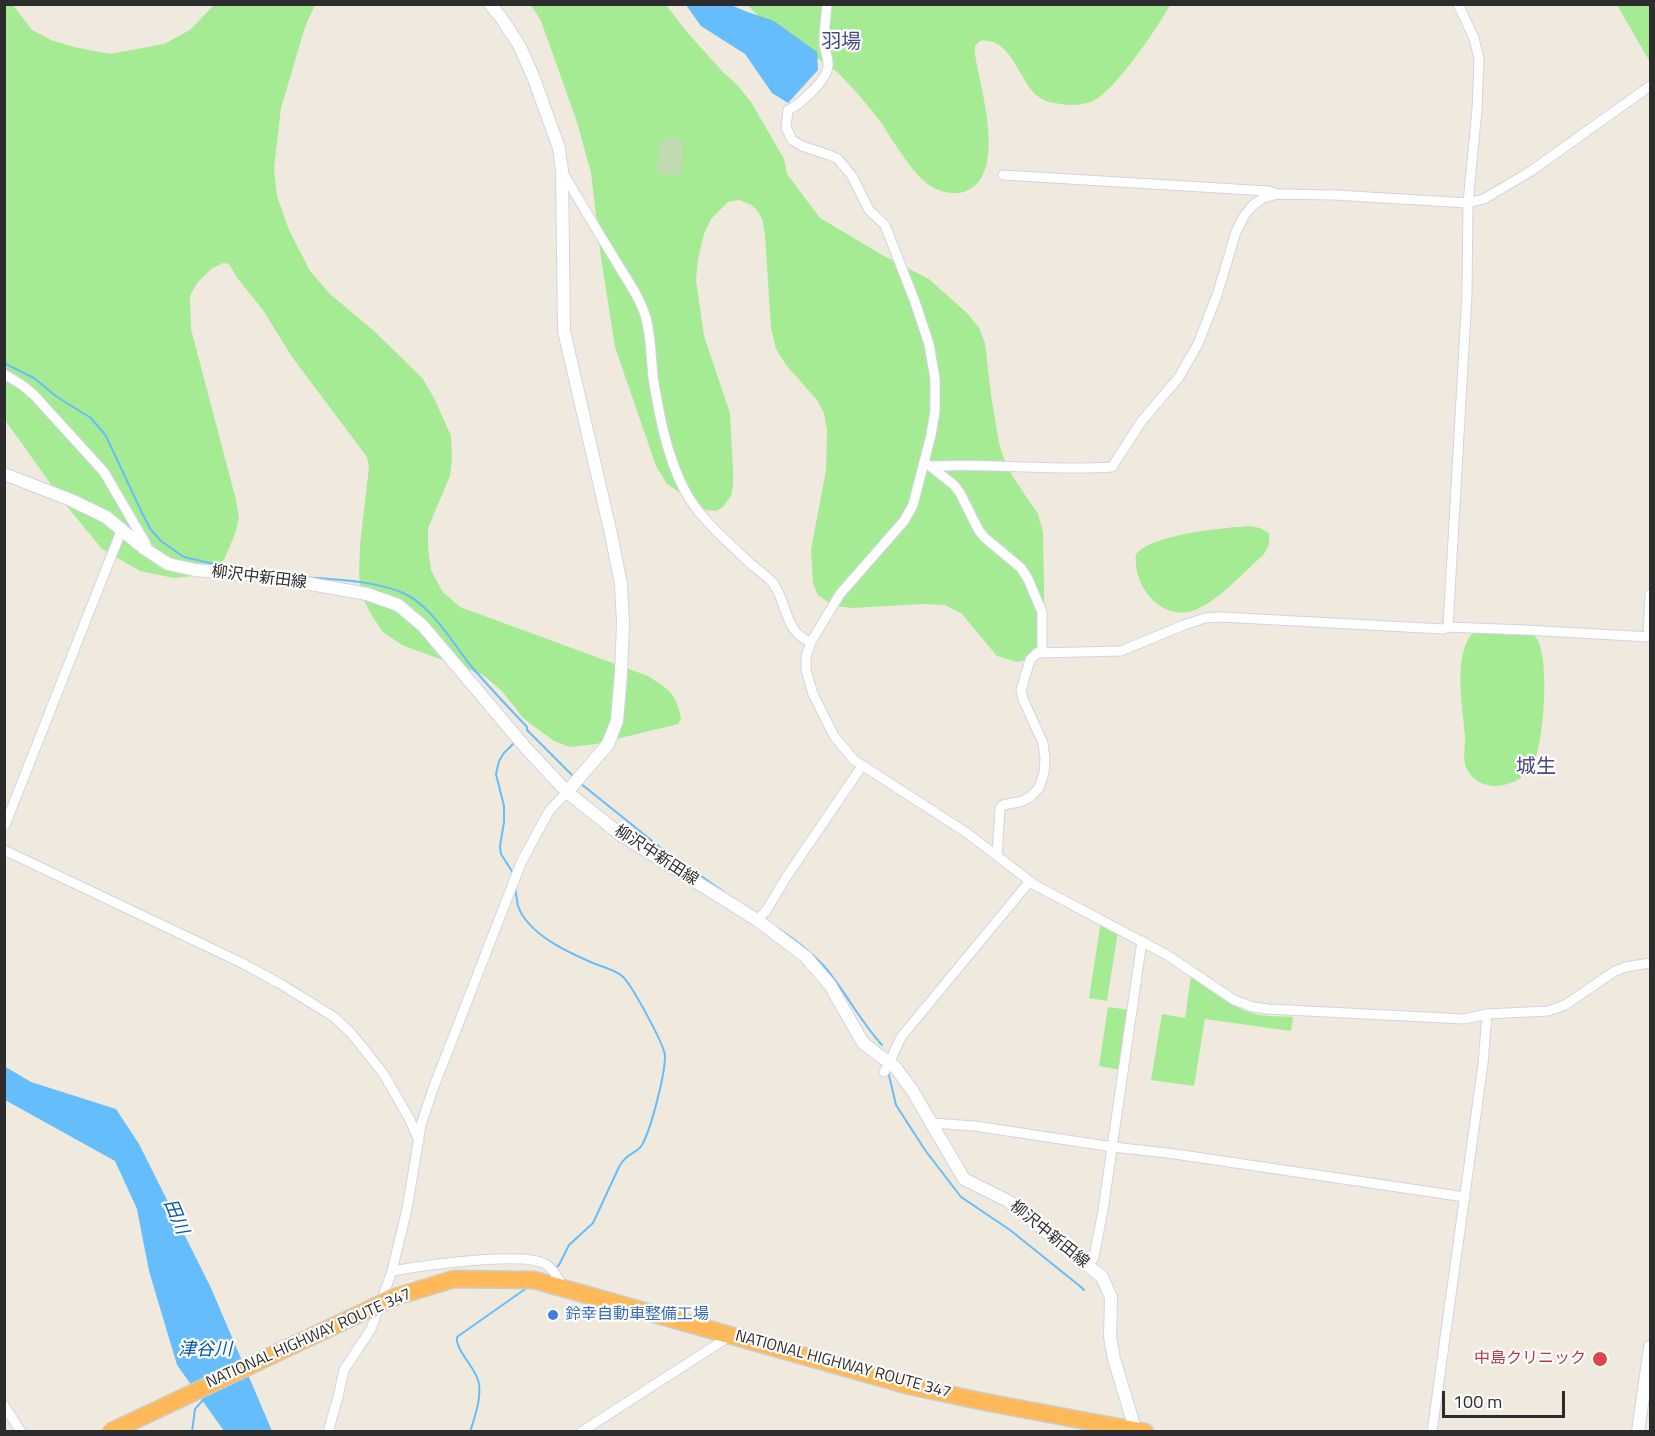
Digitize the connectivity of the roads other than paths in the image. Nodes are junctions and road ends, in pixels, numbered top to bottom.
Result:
1 (490, 4) edge
2 (827, 4) edge
3 (1458, 4) edge
4 (1650, 86) edge
5 (562, 171) junction
6 (1003, 175) dead end
7 (1278, 194) junction
8 (1468, 203) junction
9 (4, 374) edge
10 (924, 464) junction
11 (4, 474) edge
12 (122, 529) junction
13 (145, 549) junction
14 (1650, 594) edge
15 (1448, 627) junction
16 (1649, 637) edge
17 (811, 642) junction
18 (1042, 652) junction
19 (862, 766) junction
20 (570, 788) junction
21 (5, 825) edge
22 (4, 850) edge
23 (997, 856) junction
24 (1030, 881) junction
25 (757, 920) junction
26 (1142, 941) junction
27 (1650, 963) edge
28 (1487, 1014) junction
29 (887, 1068) junction
30 (931, 1123) junction
31 (419, 1141) junction
32 (1113, 1147) junction
33 (1465, 1197) junction
34 (1088, 1267) junction
35 (392, 1270) junction
36 (560, 1281) junction
37 (732, 1335) junction
38 (1650, 1347) edge
39 (4, 1405) edge
40 (1104, 1428) edge
41 (21, 1431) edge
42 (110, 1431) edge
43 (328, 1431) edge
44 (581, 1431) edge
45 (1139, 1431) edge
46 (1432, 1431) edge
47 (1638, 1431) edge

1 - 5 main road
2 - 10 street
3 - 8 street
4 - 8 street
5 - 17 street
5 - 20 main road
6 - 7 street
7 - 8 street
7 - 10 street
8 - 15 street
9 - 13 street
10 - 17 street
10 - 18 street
11 - 12 main road, 柳沢中新田線
12 - 13 main road, 柳沢中新田線
12 - 21 street
13 - 20 main road, 柳沢中新田線
14 - 16 street
15 - 16 street
15 - 18 street
17 - 19 street
18 - 23 street
19 - 23 street
19 - 25 street
20 - 25 main road, 柳沢中新田線
20 - 31 street
22 - 31 street
23 - 24 street
24 - 26 street
24 - 29 street
25 - 29 main road, 柳沢中新田線
26 - 28 street
26 - 32 street
27 - 28 street
28 - 33 street
29 - 30 main road, 柳沢中新田線
30 - 32 street
30 - 34 main road, 柳沢中新田線
31 - 35 street
32 - 33 street
32 - 34 street
33 - 46 street
34 - 45 main road, 柳沢中新田線
35 - 36 street
35 - 43 street
36 - 37 highway, NATIONAL HIGHWAY ROUTE 347
36 - 42 highway, NATIONAL HIGHWAY ROUTE 347, bridge
37 - 40 highway, NATIONAL HIGHWAY ROUTE 347
37 - 44 street
38 - 47 main road
39 - 41 street
40 - 45 highway, NATIONAL HIGHWAY ROUTE 347

